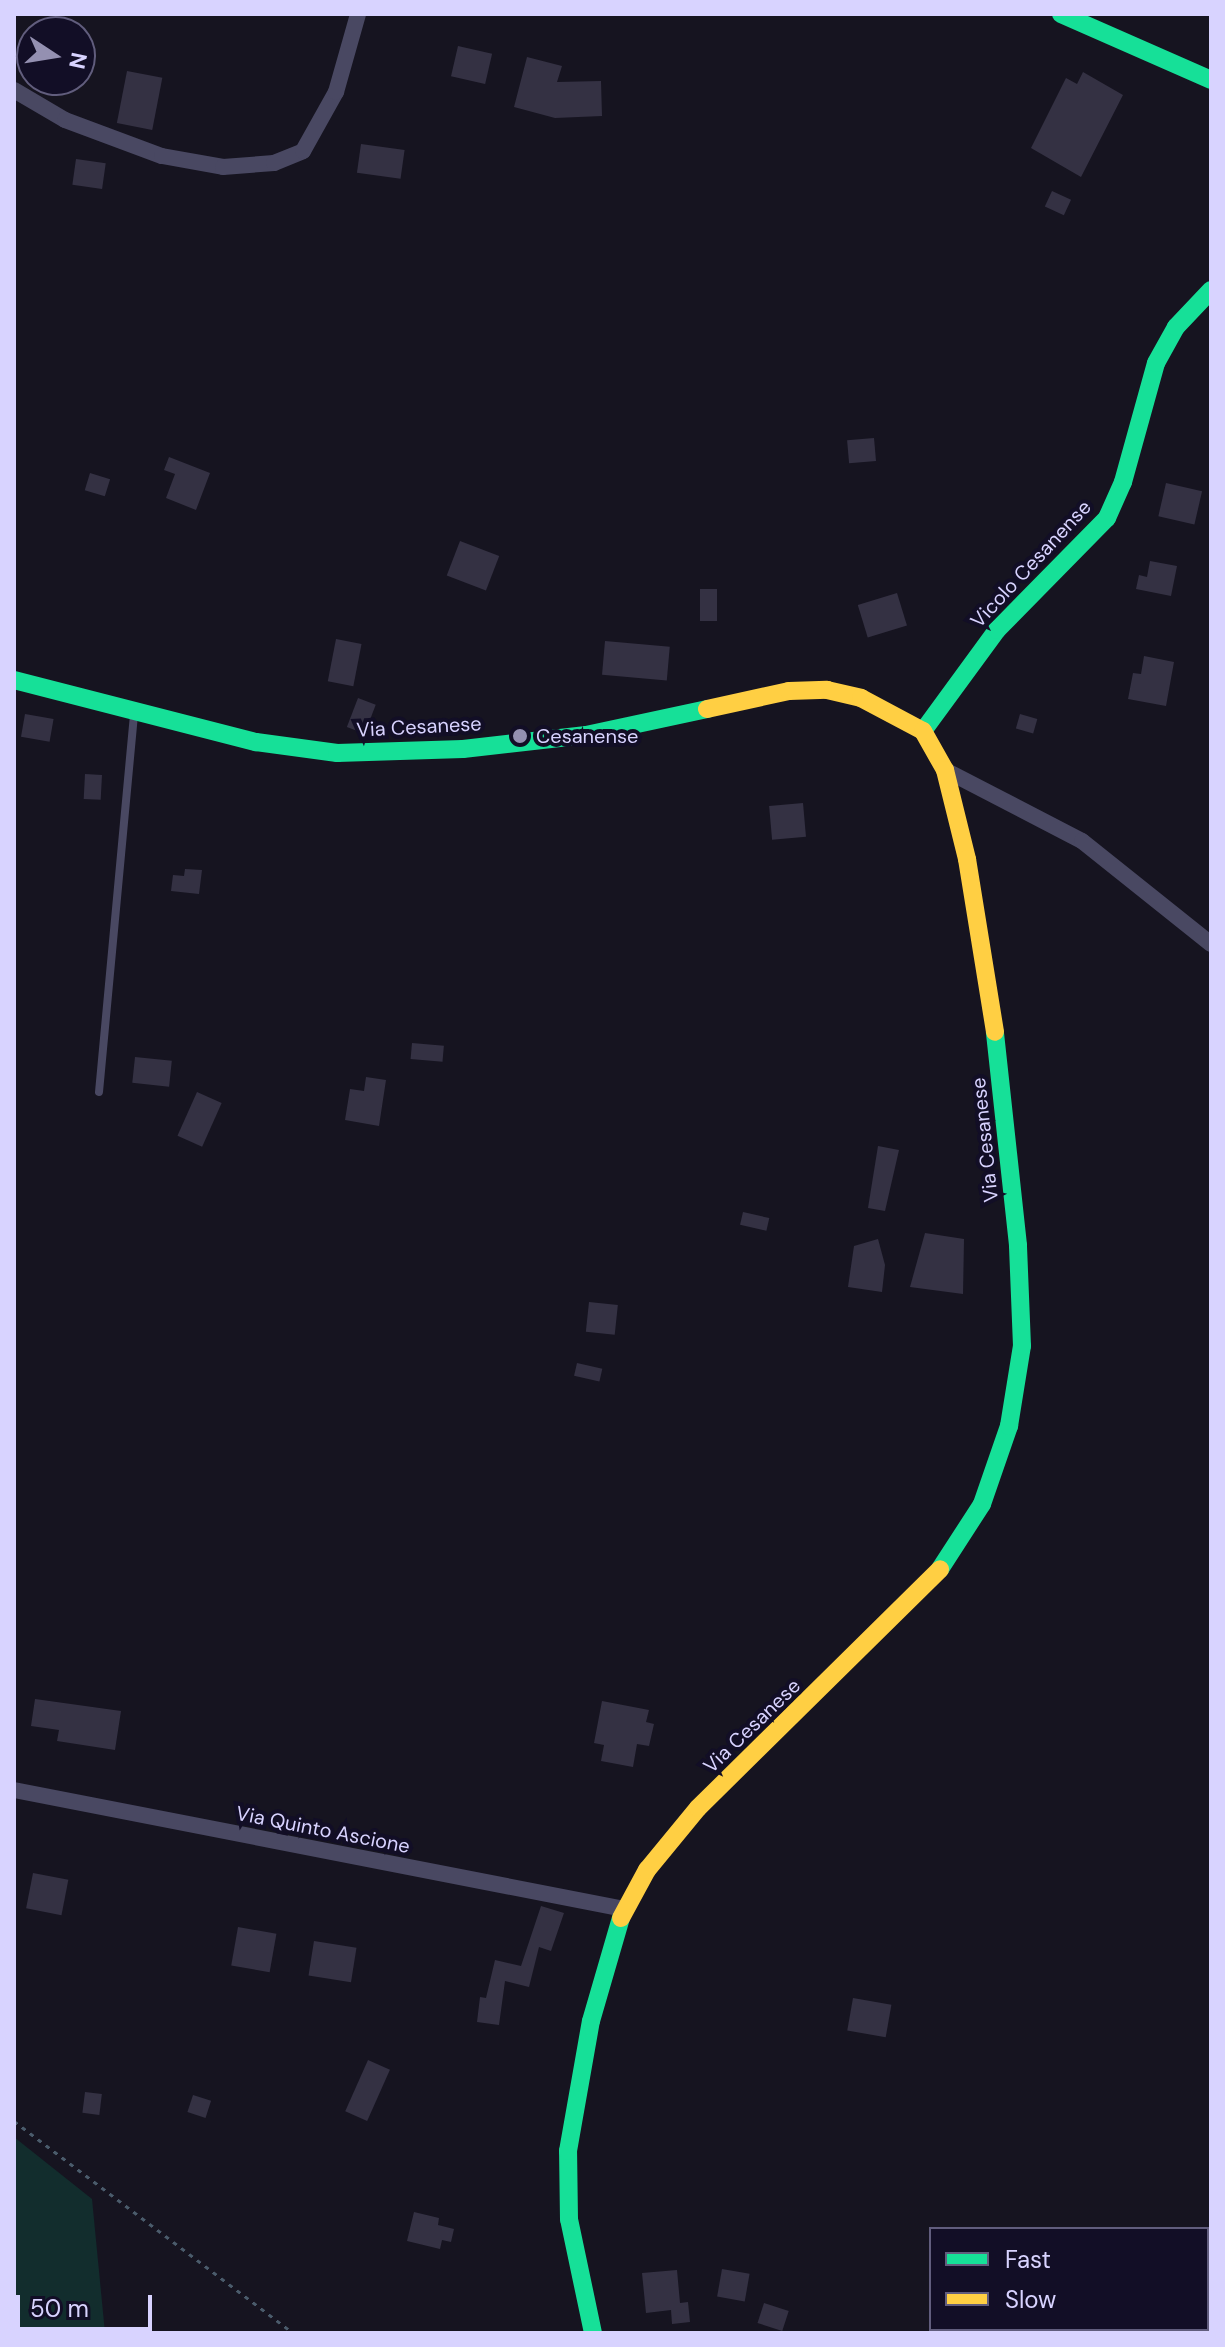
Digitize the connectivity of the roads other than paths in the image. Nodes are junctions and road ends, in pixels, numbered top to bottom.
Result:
1 (358, 14) edge
2 (1061, 14) edge
3 (1211, 80) edge
4 (14, 90) edge
5 (1211, 290) edge
6 (14, 680) edge
7 (135, 711) junction
8 (923, 731) junction
9 (945, 770) junction
10 (1211, 944) edge
11 (99, 1092) dead end
12 (14, 1790) edge
13 (624, 1909) junction
14 (593, 2333) edge

1 - 4 street
2 - 3 street
5 - 8 street, Vicolo Cesanense
6 - 7 street, Via Cesanese
7 - 8 street, Via Cesanese
7 - 11 lane
8 - 9 street, Via Cesanese
9 - 10 street
9 - 13 street, Via Cesanese
12 - 13 street, Via Quinto Ascione
13 - 14 street, Via Cesanese

